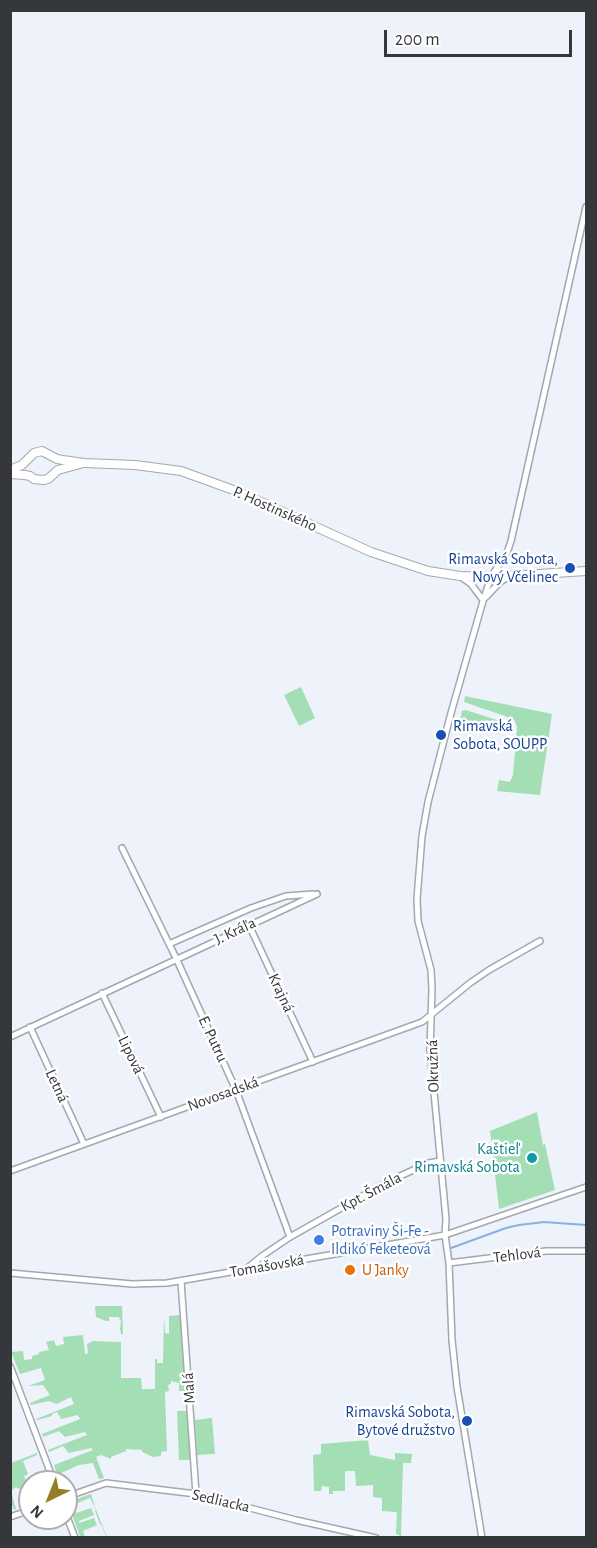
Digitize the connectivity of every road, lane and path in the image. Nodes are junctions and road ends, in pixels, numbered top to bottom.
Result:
1 (586, 207) edge
2 (52, 456) junction
3 (27, 461) junction
4 (84, 463) junction
5 (10, 472) edge
6 (54, 473) junction
7 (30, 476) junction
8 (586, 570) edge
9 (511, 575) junction
10 (460, 576) junction
11 (491, 577) junction
12 (483, 600) junction
13 (122, 848) dead end
14 (249, 925) junction
15 (540, 941) dead end
16 (169, 944) junction
17 (176, 958) junction
18 (102, 993) junction
19 (432, 1013) junction
20 (30, 1027) junction
21 (10, 1037) edge
22 (313, 1062) junction
23 (236, 1090) junction
24 (161, 1116) junction
25 (84, 1144) junction
26 (440, 1161) junction
27 (10, 1171) edge
28 (586, 1187) edge
29 (445, 1234) junction
30 (290, 1237) junction
31 (586, 1251) edge
32 (449, 1263) junction
33 (246, 1270) junction
34 (10, 1273) edge
35 (182, 1281) junction
36 (10, 1366) edge
37 (49, 1470) edge
38 (78, 1493) edge
39 (196, 1494) junction
40 (376, 1538) edge
41 (482, 1538) edge

1 - 11 street, Okružná
2 - 3 street, P. Hostinského
2 - 4 street, P. Hostinského
2 - 6 street
3 - 5 street, P. Hostinského
3 - 7 street
4 - 6 street, P. Hostinského
4 - 10 street, P. Hostinského
5 - 7 street, P. Hostinského
6 - 7 street, P. Hostinského
8 - 9 street, P. Hostinského
9 - 11 street, P. Hostinského
9 - 12 street
10 - 11 street, P. Hostinského
10 - 12 street
11 - 12 street, Okružná
12 - 19 street, Okružná
13 - 16 street, E. Putru
14 - 16 street, J. Kráľa
14 - 17 street, J. Kráľa
14 - 22 street, Krajná
15 - 19 street, Novosadská
16 - 17 street, E. Putru
17 - 18 street, J. Kráľa
17 - 23 street, E. Putru
18 - 20 street, J. Kráľa
18 - 24 street, Lipová
19 - 22 street, Novosadská
19 - 26 street, Okružná
20 - 21 street, J. Kráľa
20 - 25 street, Letná
22 - 23 street, Novosadská
23 - 24 street, Novosadská
23 - 30 street, E. Putru
24 - 25 street, Novosadská
25 - 27 street, Novosadská
26 - 29 street, Okružná
26 - 30 street, Kpt. Šmála
28 - 29 street, Tomašovská
29 - 32 street, Okružná
29 - 33 street, Tomašovská
30 - 33 street, Kpt. Šmála
31 - 32 street, Tehlová
32 - 41 street, Okružná
33 - 35 street, Tomašovská
34 - 35 street, Tomašovská
35 - 39 street, Malá
36 - 37 street
38 - 39 street, Sedliacka
39 - 40 street, Sedliacka

